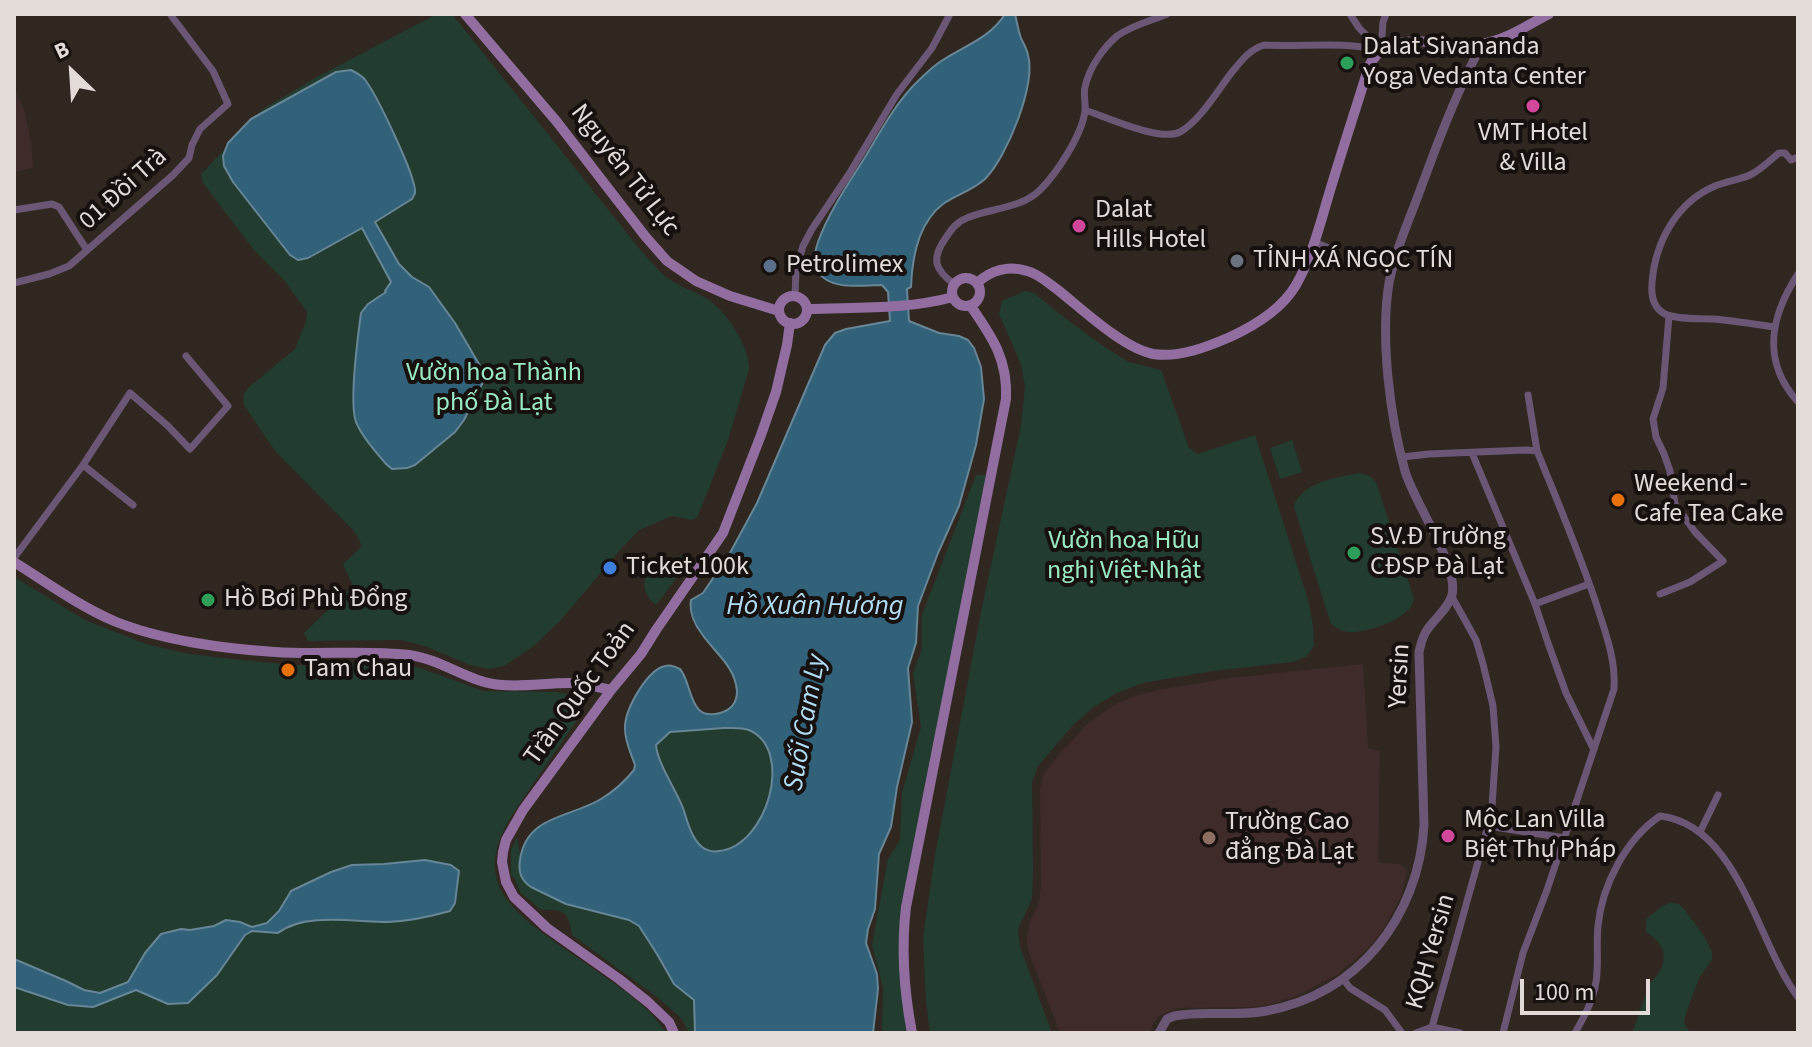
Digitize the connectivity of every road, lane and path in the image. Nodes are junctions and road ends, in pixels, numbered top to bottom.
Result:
1 (170, 14) edge
2 (465, 14) edge
3 (950, 14) edge
4 (1167, 14) edge
5 (1350, 14) edge
6 (1386, 14) edge
7 (1549, 14) edge
8 (1482, 44) junction
9 (1381, 50) junction
10 (1085, 110) junction
11 (1798, 157) edge
12 (14, 210) edge
13 (1314, 242) junction
14 (87, 250) junction
15 (1334, 250) dead end
16 (1798, 274) edge
17 (14, 283) edge
18 (977, 283) junction
19 (954, 284) junction
20 (795, 296) junction
21 (953, 297) junction
22 (970, 305) junction
23 (807, 309) junction
24 (779, 311) junction
25 (1669, 316) junction
26 (790, 323) junction
27 (1774, 327) junction
28 (186, 356) dead end
29 (1528, 395) dead end
30 (1798, 402) edge
31 (1537, 451) junction
32 (1472, 453) junction
33 (1402, 457) junction
34 (83, 465) junction
35 (133, 505) dead end
36 (14, 560) edge
37 (1589, 584) junction
38 (1660, 594) dead end
39 (1452, 597) junction
40 (1535, 604) junction
41 (611, 690) junction
42 (1593, 748) junction
43 (1718, 795) dead end
44 (1488, 826) junction
45 (1700, 832) junction
46 (1565, 838) junction
47 (1344, 980) junction
48 (1798, 997) edge
49 (1432, 1027) junction
50 (674, 1033) edge
51 (912, 1033) edge
52 (1159, 1033) edge
53 (1402, 1033) edge
54 (1416, 1033) edge
55 (1460, 1033) edge
56 (1503, 1033) edge
57 (1575, 1033) edge

1 - 14 street, 01 Đồi Trà
2 - 24 main road, Nguyên Tử Lực
3 - 20 street
4 - 10 street
5 - 9 street
6 - 9 street
7 - 8 main road
8 - 9 main road
8 - 33 street
9 - 10 street
9 - 13 main road
10 - 19 street
11 - 25 street
12 - 14 street
13 - 15 street
13 - 18 main road
14 - 17 street, 01 Đồi Trà
16 - 27 street
18 - 19 main road
18 - 22 main road
19 - 21 main road
20 - 23 main road
20 - 24 main road
21 - 22 main road
21 - 23 main road
22 - 51 main road
23 - 26 main road
24 - 26 main road
25 - 27 street
25 - 38 street
26 - 41 main road, Trần Quốc Toản
27 - 30 street
28 - 34 street
29 - 31 street
31 - 32 street
31 - 37 street
32 - 33 street
32 - 40 street
33 - 39 street
34 - 35 street
34 - 36 street
36 - 41 main road
37 - 40 street
37 - 42 street
39 - 44 street, KQH Yersin
39 - 47 street, Yersin
40 - 42 street
41 - 50 main road, Trần Quốc Toản
42 - 46 street
43 - 45 street
44 - 46 street
44 - 49 street, KQH Yersin
45 - 48 street
45 - 57 street
46 - 56 street
47 - 52 street, Yersin
47 - 53 street
49 - 54 street, KQH Yersin
49 - 55 street

